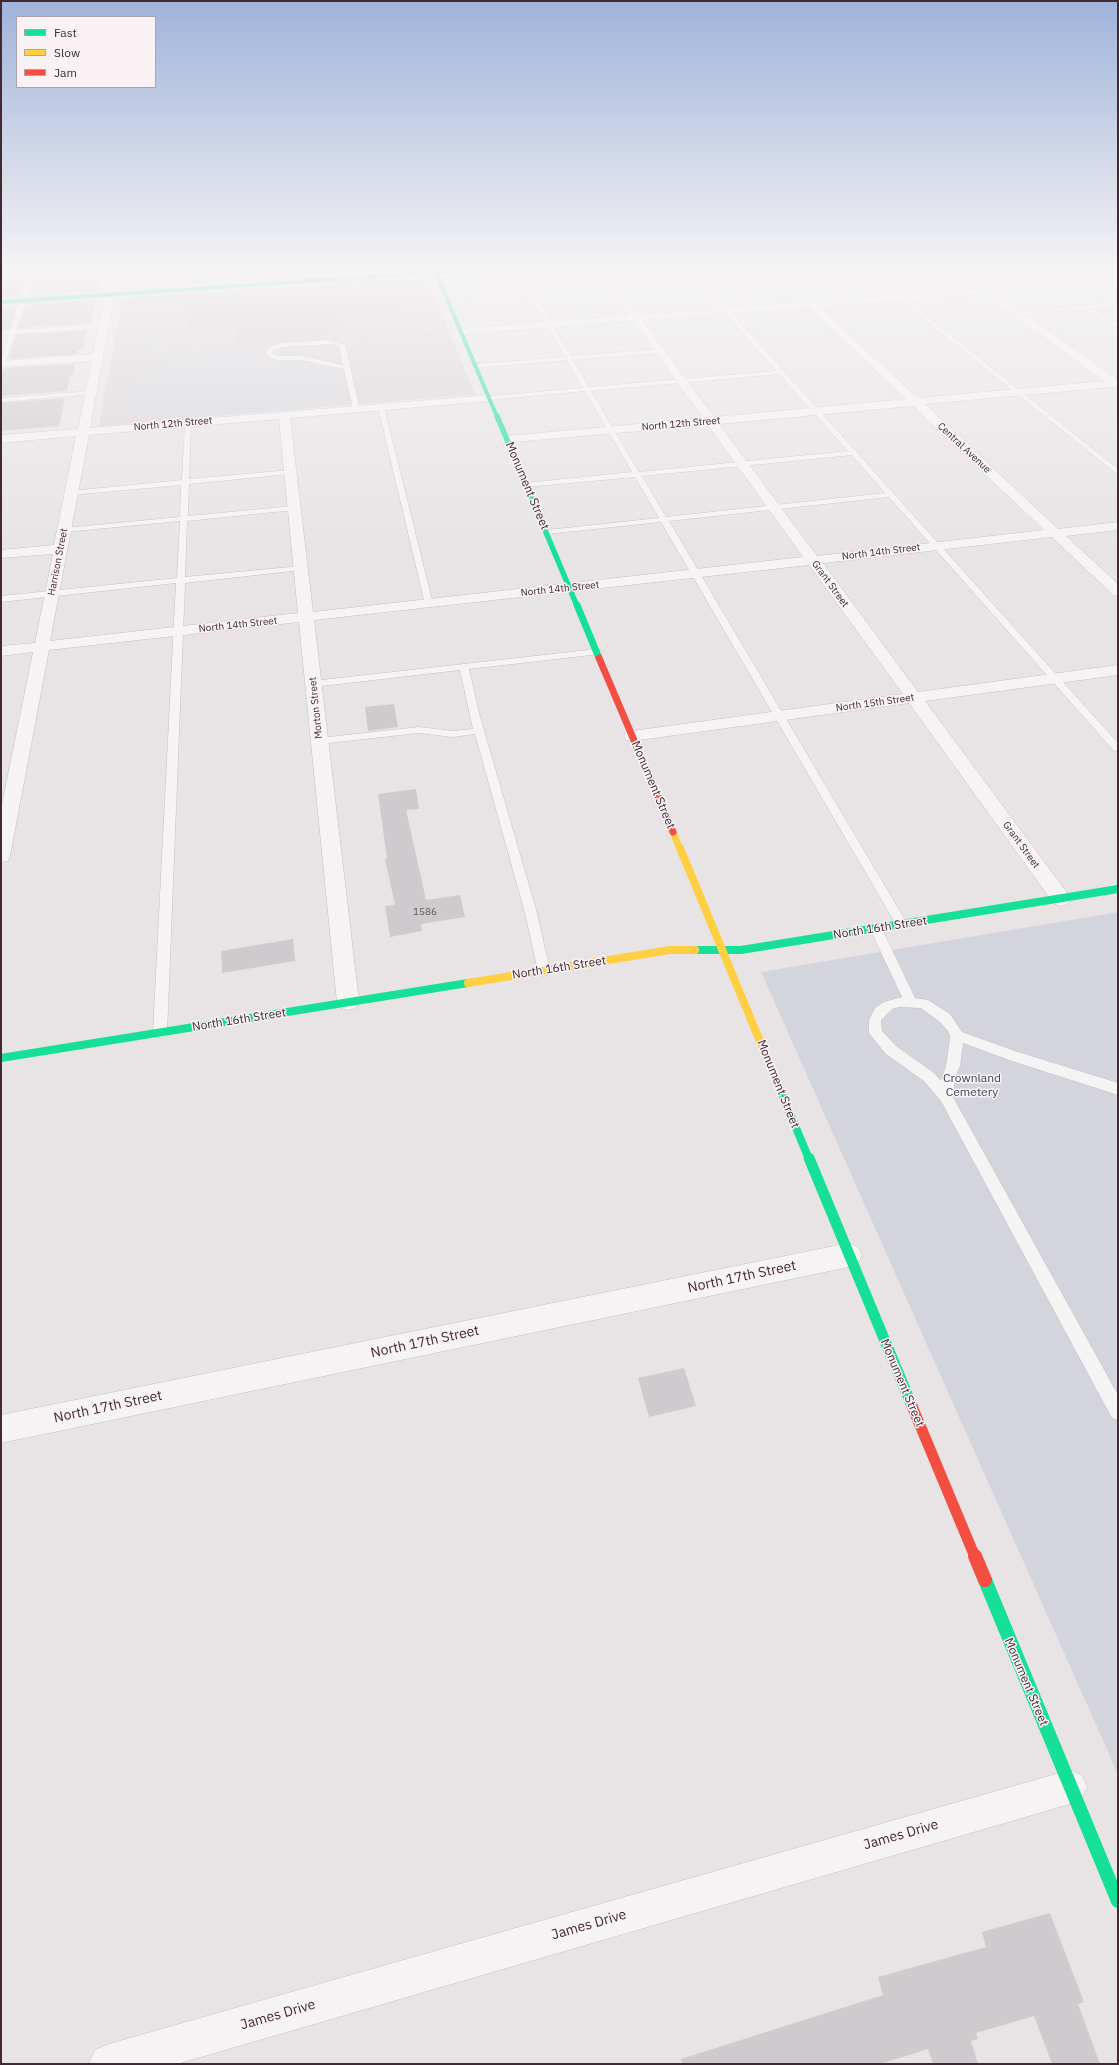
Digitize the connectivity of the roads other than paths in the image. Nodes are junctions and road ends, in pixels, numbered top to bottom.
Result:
1 (19, 364) edge
2 (97, 364) edge
3 (331, 364) edge
4 (347, 364) edge
5 (495, 364) edge
6 (573, 364) edge
7 (669, 364) edge
8 (774, 364) edge
9 (875, 364) edge
10 (984, 364) edge
11 (1089, 364) edge
12 (1, 366) edge
13 (476, 366) joint
14 (348, 368) junction
15 (781, 372) junction
16 (681, 381) junction
17 (1117, 384) edge
18 (587, 389) junction
19 (91, 392) junction
20 (1018, 392) junction
21 (489, 398) junction
22 (1, 400) edge
23 (915, 402) junction
24 (381, 407) junction
25 (356, 409) junction
26 (816, 411) junction
27 (284, 414) junction
28 (710, 421) junction
29 (188, 423) junction
30 (611, 430) junction
31 (83, 432) junction
32 (1, 439) edge
33 (507, 440) junction
34 (854, 454) junction
35 (742, 464) junction
36 (290, 472) junction
37 (1118, 473) edge
38 (637, 474) junction
39 (185, 482) junction
40 (526, 485) junction
41 (71, 493) junction
42 (891, 495) junction
43 (294, 508) junction
44 (774, 508) junction
45 (184, 519) junction
46 (664, 520) junction
47 (1118, 526) edge
48 (65, 530) junction
49 (547, 532) junction
50 (1055, 533) junction
51 (936, 545) junction
52 (61, 549) junction
53 (1, 554) edge
54 (812, 560) junction
55 (301, 568) junction
56 (696, 574) junction
57 (181, 580) junction
58 (571, 588) junction
59 (1118, 592) edge
60 (52, 594) junction
61 (1, 599) edge
62 (429, 604) junction
63 (306, 618) junction
64 (178, 632) junction
65 (43, 647) junction
66 (1, 651) edge
67 (597, 652) junction
68 (464, 667) junction
69 (1118, 670) edge
70 (1055, 678) junction
71 (313, 684) junction
72 (913, 698) junction
73 (779, 716) junction
74 (479, 731) junction
75 (632, 736) junction
76 (319, 740) junction
77 (1118, 749) edge
78 (8, 783) edge
79 (1, 856) edge
80 (1118, 889) edge
81 (1060, 899) junction
82 (902, 925) junction
83 (876, 929) junction
84 (723, 951) junction
85 (544, 971) junction
86 (348, 1002) junction
87 (910, 1002) junction
88 (160, 1033) junction
89 (957, 1036) junction
90 (1, 1058) edge
91 (1118, 1089) edge
92 (946, 1097) junction
93 (849, 1255) junction
94 (1118, 1412) edge
95 (1, 1428) edge
96 (1070, 1786) junction
97 (1109, 1854) edge
98 (1118, 1901) edge
99 (109, 2064) edge

1 - 12 street
2 - 19 street, Harrison Street
3 - 14 lane
4 - 14 lane
5 - 13 lane
6 - 18 lane
7 - 16 street, Grant Street
8 - 15 lane
9 - 23 street, Central Avenue
10 - 20 lane
11 - 17 street
13 - 21 street, Monument Street
14 - 25 lane
15 - 16 lane
15 - 26 lane
16 - 18 lane
16 - 28 street, Grant Street
17 - 20 street, North 12th Street
18 - 21 lane
18 - 30 lane
19 - 22 lane
19 - 31 street, Harrison Street
20 - 23 street, North 12th Street
20 - 37 lane
21 - 24 street, North 12th Street
21 - 33 street, Monument Street
23 - 26 street, North 12th Street
23 - 50 street, Central Avenue
24 - 25 street, North 12th Street
24 - 62 lane
25 - 27 street, North 12th Street
26 - 28 street, North 12th Street
26 - 34 lane
27 - 29 street, North 12th Street
27 - 36 street, Morton Street
28 - 30 street, North 12th Street
28 - 35 street, Grant Street
29 - 31 street, North 12th Street
29 - 39 lane
30 - 33 street, North 12th Street
30 - 38 lane
31 - 32 street, North 12th Street
31 - 41 street, Harrison Street
33 - 40 street, Monument Street
34 - 35 lane
34 - 42 lane
35 - 38 lane
35 - 44 street, Grant Street
36 - 39 lane
36 - 43 street, Morton Street
38 - 40 lane
38 - 46 lane
39 - 41 lane
39 - 45 lane
40 - 49 street, Monument Street
41 - 48 street, Harrison Street
42 - 44 lane
42 - 51 lane
43 - 45 lane
43 - 55 street, Morton Street
44 - 46 lane
44 - 54 street, Grant Street
45 - 48 lane
45 - 57 lane
46 - 49 lane
46 - 56 lane
47 - 50 street, North 14th Street
48 - 52 street, Harrison Street
49 - 58 street, Monument Street
50 - 51 street, North 14th Street
50 - 59 street, Central Avenue
51 - 54 street, North 14th Street
51 - 70 lane
52 - 53 street
52 - 60 street, Harrison Street
54 - 56 street, North 14th Street
54 - 72 street, Grant Street
55 - 57 lane
55 - 63 street, Morton Street
56 - 58 street, North 14th Street
56 - 73 lane
57 - 60 lane
57 - 64 lane
58 - 62 street, North 14th Street
58 - 67 street, Monument Street
60 - 61 lane
60 - 65 street, Harrison Street
62 - 63 street, North 14th Street
63 - 64 street, North 14th Street
63 - 71 street, Morton Street
64 - 65 street, North 14th Street
64 - 88 lane
65 - 66 street, North 14th Street
65 - 78 street, Harrison Street
67 - 68 lane
67 - 75 street, Monument Street
68 - 71 lane
68 - 74 lane
69 - 70 street, North 15th Street
70 - 72 street, North 15th Street
70 - 77 lane
71 - 76 street, Morton Street
72 - 73 street, North 15th Street
72 - 81 street, Grant Street
73 - 75 street, North 15th Street
73 - 82 lane
74 - 76 lane
74 - 85 lane
75 - 84 street, Monument Street
76 - 86 street, Morton Street
78 - 79 street, Harrison Street
80 - 81 street, North 16th Street
81 - 82 street, North 16th Street
82 - 83 street, North 16th Street
83 - 84 street, North 16th Street
83 - 87 lane
84 - 85 street, North 16th Street
84 - 93 street, Monument Street
85 - 86 street, North 16th Street
86 - 88 street, North 16th Street
87 - 89 lane
87 - 92 lane
88 - 90 street, North 16th Street
89 - 91 lane
89 - 92 lane
92 - 94 lane
93 - 95 street, North 17th Street
93 - 96 street, Monument Street
96 - 97 street, Monument Street
96 - 99 street, James Drive
97 - 98 street, Monument Street

